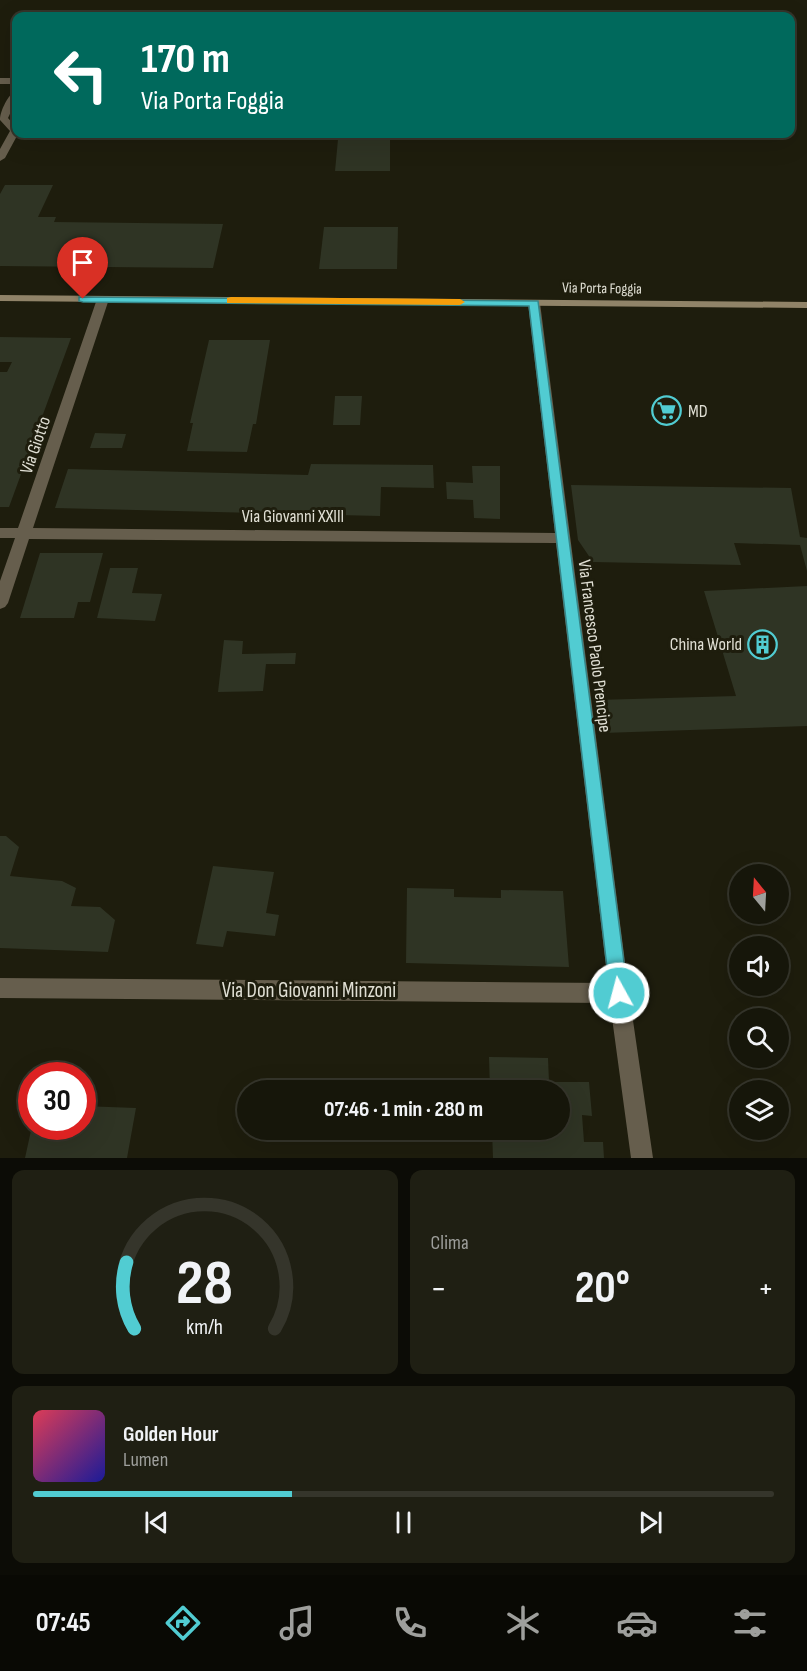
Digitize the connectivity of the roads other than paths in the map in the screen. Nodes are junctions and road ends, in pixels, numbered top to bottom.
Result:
1 (12, 101) edge
2 (12, 128) edge
3 (12, 136) edge
4 (0, 158) edge
5 (0, 298) edge
6 (104, 299) junction
7 (534, 303) junction
8 (807, 305) edge
9 (0, 533) edge
10 (24, 534) junction
11 (562, 538) junction
12 (0, 603) edge
13 (0, 988) edge
14 (619, 993) junction
15 (642, 1158) edge

1 - 2 street
3 - 4 street
5 - 6 main road, Via Porta Foggia
6 - 7 main road, Via Porta Foggia
6 - 10 street, Via Giotto
7 - 8 main road, Via Porta Foggia
7 - 11 street, Via Francesco Paolo Prencipe
9 - 10 street, Via Giovanni XXIII
10 - 11 street, Via Giovanni XXIII
10 - 12 street, Via Giotto
11 - 14 street, Via Francesco Paolo Prencipe
13 - 14 street, Via Don Giovanni Minzoni
14 - 15 street, Via Francesco Paolo Prencipe

